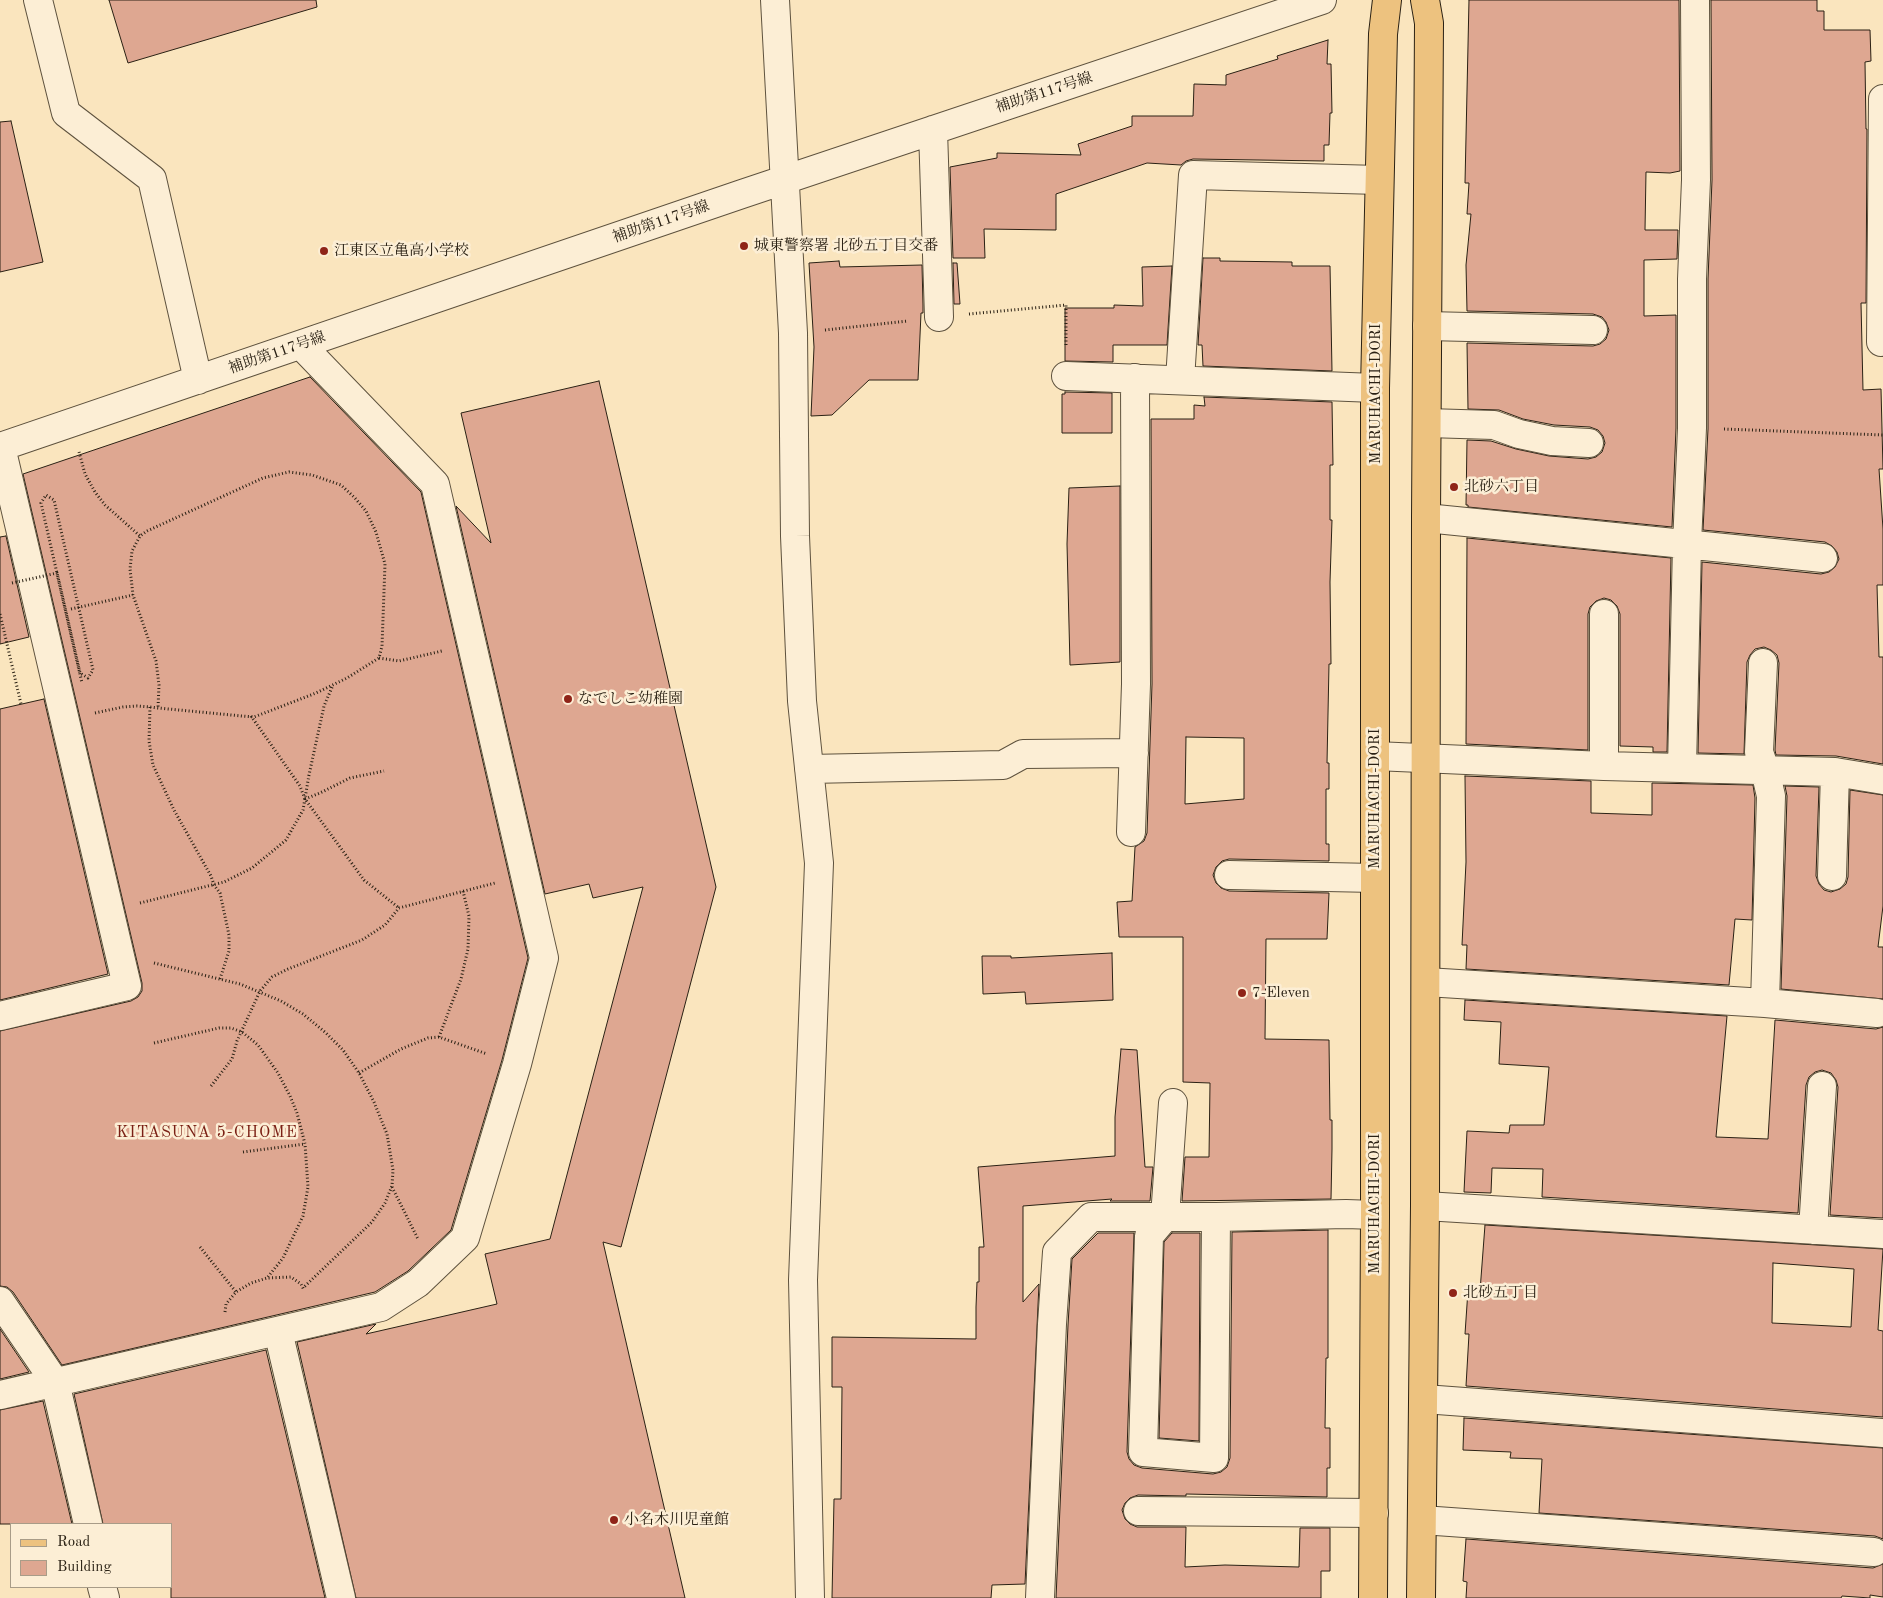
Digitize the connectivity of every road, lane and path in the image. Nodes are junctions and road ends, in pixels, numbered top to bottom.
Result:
1 (38, 0) edge
2 (775, 0) edge
3 (1322, 0) edge
4 (1387, 0) edge
5 (1425, 0) edge
6 (1695, 0) edge
7 (1883, 99) edge
8 (933, 130) junction
9 (786, 180) junction
10 (1379, 180) junction
11 (939, 317) dead end
12 (1426, 326) junction
13 (1593, 330) dead end
14 (1881, 342) dead end
15 (301, 345) junction
16 (1066, 376) dead end
17 (1135, 378) junction
18 (198, 380) junction
19 (1180, 380) junction
20 (1375, 388) junction
21 (71, 423) junction
22 (1426, 424) junction
23 (1692, 428) junction
24 (1883, 435) edge
25 (1589, 443) dead end
26 (0, 447) edge
27 (1426, 518) junction
28 (140, 536) junction
29 (1687, 545) junction
30 (1823, 558) dead end
31 (12, 583) dead end
32 (133, 595) junction
33 (0, 614) edge
34 (1604, 614) dead end
35 (41, 616) junction
36 (472, 644) junction
37 (379, 658) junction
38 (1763, 663) dead end
39 (82, 683) dead end
40 (334, 684) junction
41 (21, 704) dead end
42 (150, 707) junction
43 (158, 708) junction
44 (251, 716) junction
45 (65, 720) junction
46 (1134, 753) junction
47 (1375, 756) junction
48 (1426, 758) junction
49 (1604, 766) junction
50 (809, 768) junction
51 (1682, 768) junction
52 (384, 770) dead end
53 (1765, 770) junction
54 (1835, 772) junction
55 (1883, 780) edge
56 (305, 798) junction
57 (1131, 832) dead end
58 (1229, 875) dead end
59 (525, 876) junction
60 (1832, 876) dead end
61 (1375, 878) junction
62 (214, 885) junction
63 (463, 890) junction
64 (399, 908) junction
65 (109, 910) junction
66 (119, 954) junction
67 (220, 979) junction
68 (1426, 982) junction
69 (260, 991) junction
70 (1766, 1003) junction
71 (1877, 1013) dead end
72 (0, 1016) edge
73 (242, 1032) junction
74 (439, 1037) junction
75 (154, 1043) dead end
76 (517, 1064) junction
77 (359, 1073) junction
78 (211, 1086) dead end
79 (1822, 1086) dead end
80 (1173, 1103) dead end
81 (305, 1144) junction
82 (243, 1152) dead end
83 (392, 1186) junction
84 (1425, 1206) junction
85 (1375, 1216) junction
86 (1165, 1217) junction
87 (1216, 1217) junction
88 (1813, 1230) junction
89 (1883, 1234) edge
90 (200, 1247) dead end
91 (433, 1268) junction
92 (267, 1278) junction
93 (303, 1288) junction
94 (236, 1292) junction
95 (0, 1301) edge
96 (314, 1322) junction
97 (278, 1331) junction
98 (229, 1342) junction
99 (55, 1382) junction
100 (0, 1395) edge
101 (1424, 1399) junction
102 (1883, 1433) edge
103 (1138, 1511) dead end
104 (1374, 1513) junction
105 (1422, 1520) junction
106 (88, 1523) edge
107 (1874, 1552) dead end
108 (341, 1598) edge
109 (810, 1598) edge
110 (1040, 1598) edge
111 (1373, 1598) edge
112 (1421, 1598) edge

1 - 18 street
2 - 9 street
3 - 8 street, 補助第117号線
4 - 10 main road, MARUHACHI-DORI
5 - 12 main road
6 - 23 street
7 - 14 street
8 - 9 street, 補助第117号線
8 - 11 street
9 - 15 street, 補助第117号線
9 - 50 street
10 - 19 street
10 - 20 main road, MARUHACHI-DORI
12 - 13 street
12 - 22 main road
15 - 18 street, 補助第117号線
15 - 36 street
16 - 17 street
17 - 19 street
17 - 46 street
18 - 21 street, 補助第117号線
19 - 20 street
20 - 47 main road, MARUHACHI-DORI
21 - 26 street, 補助第117号線
21 - 28 path
22 - 25 street
22 - 27 main road
23 - 24 path
23 - 29 street
26 - 35 street
27 - 29 street
27 - 48 main road
28 - 32 path
28 - 37 path
29 - 30 street
29 - 51 street
31 - 39 path, bridge
32 - 35 path
32 - 43 path
33 - 41 path
34 - 49 street
35 - 45 street
36 - 37 path
36 - 59 street
37 - 40 path
38 - 53 street
40 - 44 path
40 - 56 path
42 - 43 path
42 - 45 path
42 - 62 path
43 - 44 path
44 - 56 path
45 - 65 street
46 - 50 street
46 - 57 street
47 - 48 street
47 - 61 main road, MARUHACHI-DORI
48 - 49 street
48 - 68 main road
49 - 51 street
50 - 109 street
51 - 53 street
52 - 56 path
53 - 54 street
53 - 70 street
54 - 55 street
54 - 60 street
56 - 62 path
56 - 64 path
58 - 61 street
59 - 63 path
59 - 76 street
61 - 85 main road, MARUHACHI-DORI
62 - 65 path
62 - 67 path
63 - 64 path
63 - 74 path
64 - 69 path
65 - 66 street
66 - 67 path
66 - 72 street
67 - 69 path
68 - 70 street
68 - 84 main road
69 - 73 path
69 - 77 path
70 - 71 street
73 - 75 path
73 - 78 path
73 - 81 path
74 - 76 path
74 - 77 path
76 - 91 street
77 - 83 path
79 - 88 street
80 - 86 street
81 - 82 path
81 - 92 path
83 - 91 path
83 - 93 path
84 - 88 street
84 - 101 main road
85 - 87 street
85 - 104 main road, MARUHACHI-DORI
86 - 87 street
86 - 87 street
86 - 110 street
88 - 89 street
90 - 94 path
91 - 96 street
92 - 93 path
92 - 94 path
93 - 96 path
94 - 98 path
95 - 99 street
96 - 97 street
97 - 98 street
97 - 108 street
98 - 99 street
99 - 100 street
99 - 106 street
101 - 102 street
101 - 105 main road
103 - 104 street
104 - 111 main road, MARUHACHI-DORI
105 - 107 street
105 - 112 main road

